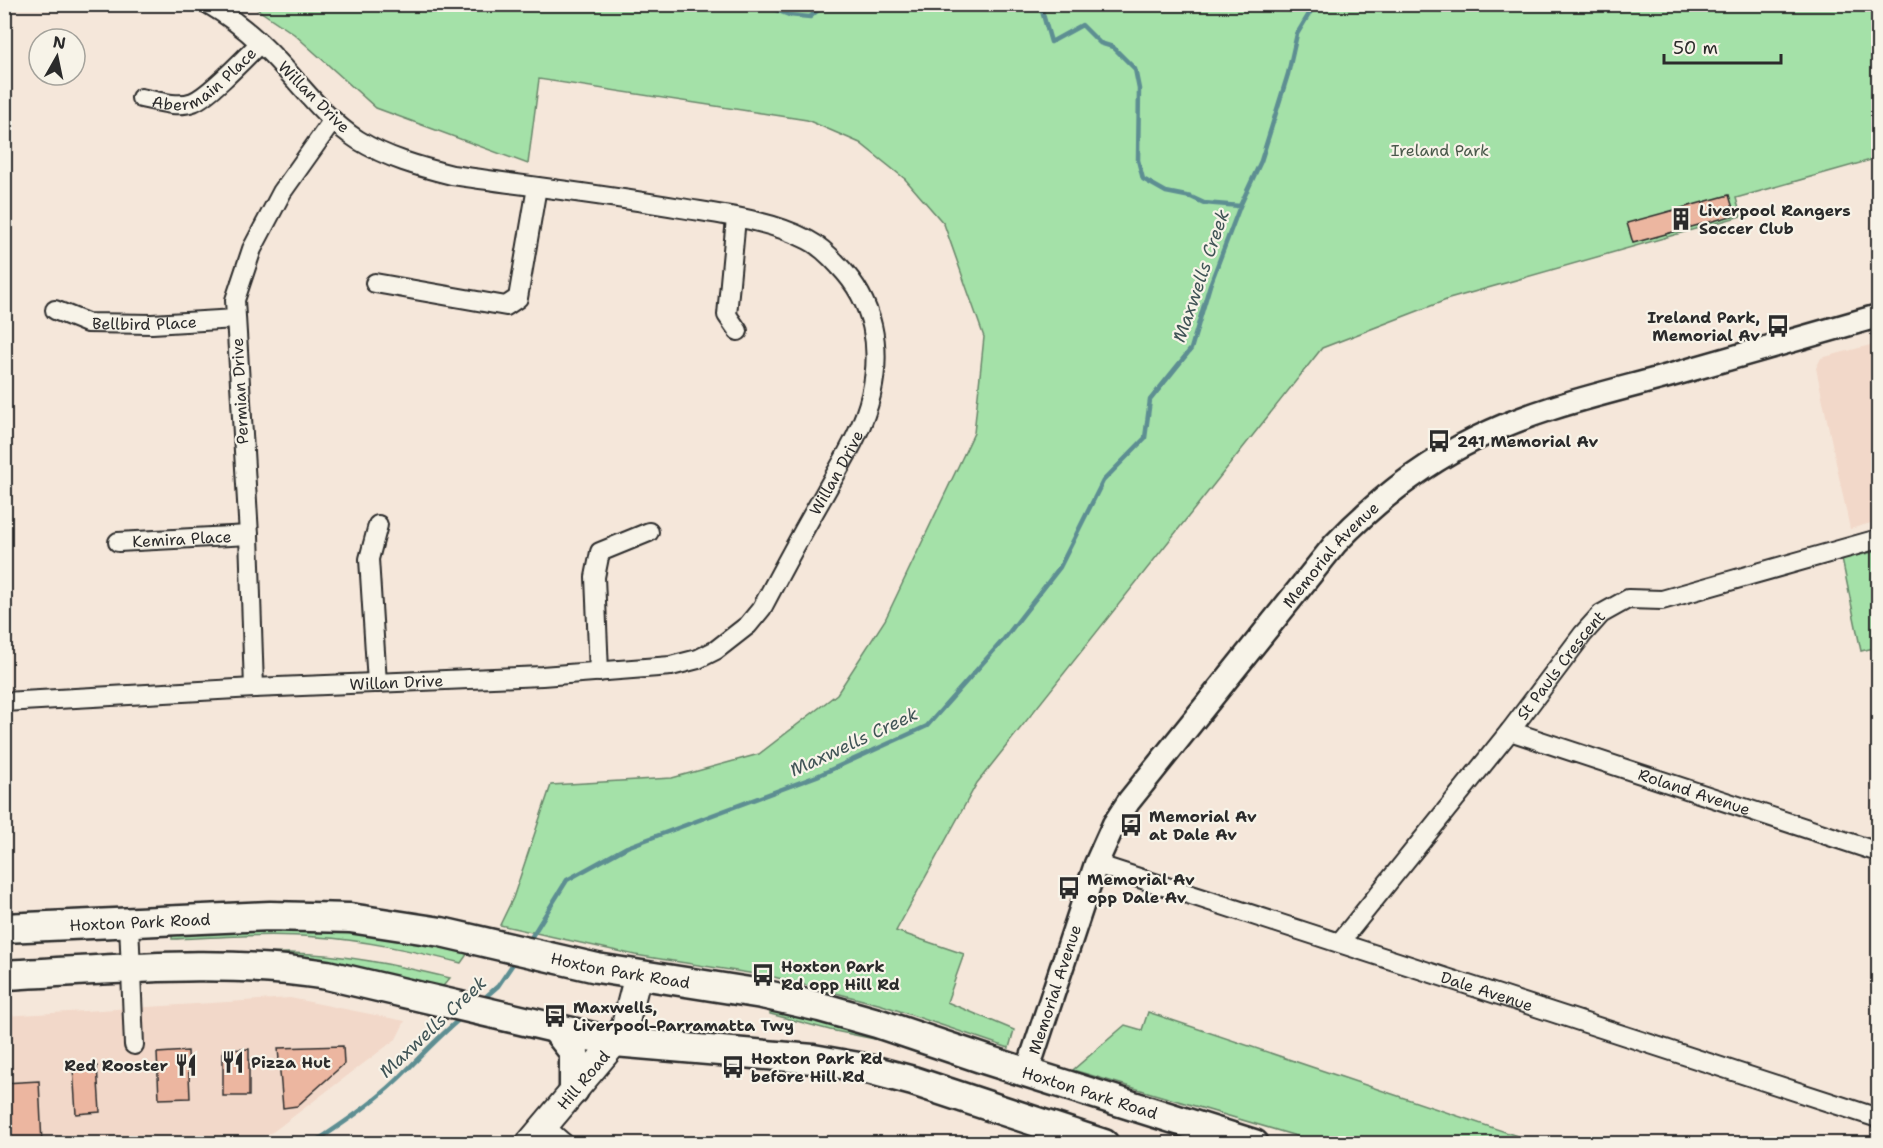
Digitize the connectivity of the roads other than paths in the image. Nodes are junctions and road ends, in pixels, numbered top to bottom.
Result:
1 (208, 4) edge
2 (260, 43) junction
3 (141, 98) dead end
4 (333, 120) junction
5 (537, 187) junction
6 (736, 218) junction
7 (375, 283) dead end
8 (55, 310) dead end
9 (1878, 316) edge
10 (236, 320) junction
11 (738, 331) dead end
12 (378, 525) dead end
13 (649, 532) dead end
14 (249, 535) junction
15 (1878, 539) edge
16 (117, 542) dead end
17 (599, 672) junction
18 (376, 683) junction
19 (254, 688) junction
20 (4, 702) edge
21 (1510, 731) junction
22 (1878, 852) edge
23 (1096, 864) junction
24 (129, 923) junction
25 (4, 928) edge
26 (1340, 942) junction
27 (131, 969) junction
28 (4, 975) edge
29 (638, 975) junction
30 (555, 1028) junction
31 (615, 1042) junction
32 (134, 1045) dead end
33 (1027, 1072) junction
34 (574, 1090) junction
35 (1878, 1118) edge
36 (537, 1134) edge
37 (1068, 1139) edge
38 (565, 1143) edge
39 (1104, 1143) edge
40 (1254, 1143) edge

1 - 2 street, Willan Drive
2 - 3 street, Abermain Place
2 - 4 street, Willan Drive
4 - 5 street, Willan Drive
4 - 10 street, Permian Drive
5 - 6 street, Willan Drive
5 - 7 street
6 - 11 street
6 - 17 street, Willan Drive
8 - 10 street, Bellbird Place
9 - 23 street, Memorial Avenue
10 - 14 street, Permian Drive
12 - 18 street
13 - 17 street
14 - 16 street, Kemira Place
14 - 19 street, Permian Drive
15 - 21 street, St Pauls Crescent
17 - 18 street, Willan Drive
18 - 19 street, Willan Drive
19 - 20 street, Willan Drive
21 - 22 street, Roland Avenue
21 - 26 street, St Pauls Crescent
23 - 26 street, Dale Avenue
23 - 33 street, Memorial Avenue
24 - 25 main road, Hoxton Park Road
24 - 27 street
24 - 29 main road, Hoxton Park Road
26 - 35 street, Dale Avenue
27 - 28 main road
27 - 30 main road
27 - 32 street
29 - 31 main road, Hill Road
29 - 33 main road, Hoxton Park Road
30 - 31 main road
30 - 34 main road
31 - 34 main road, Hill Road
31 - 37 main road
33 - 40 main road, Hoxton Park Road
34 - 36 main road, Hill Road
36 - 38 street
37 - 39 main road

